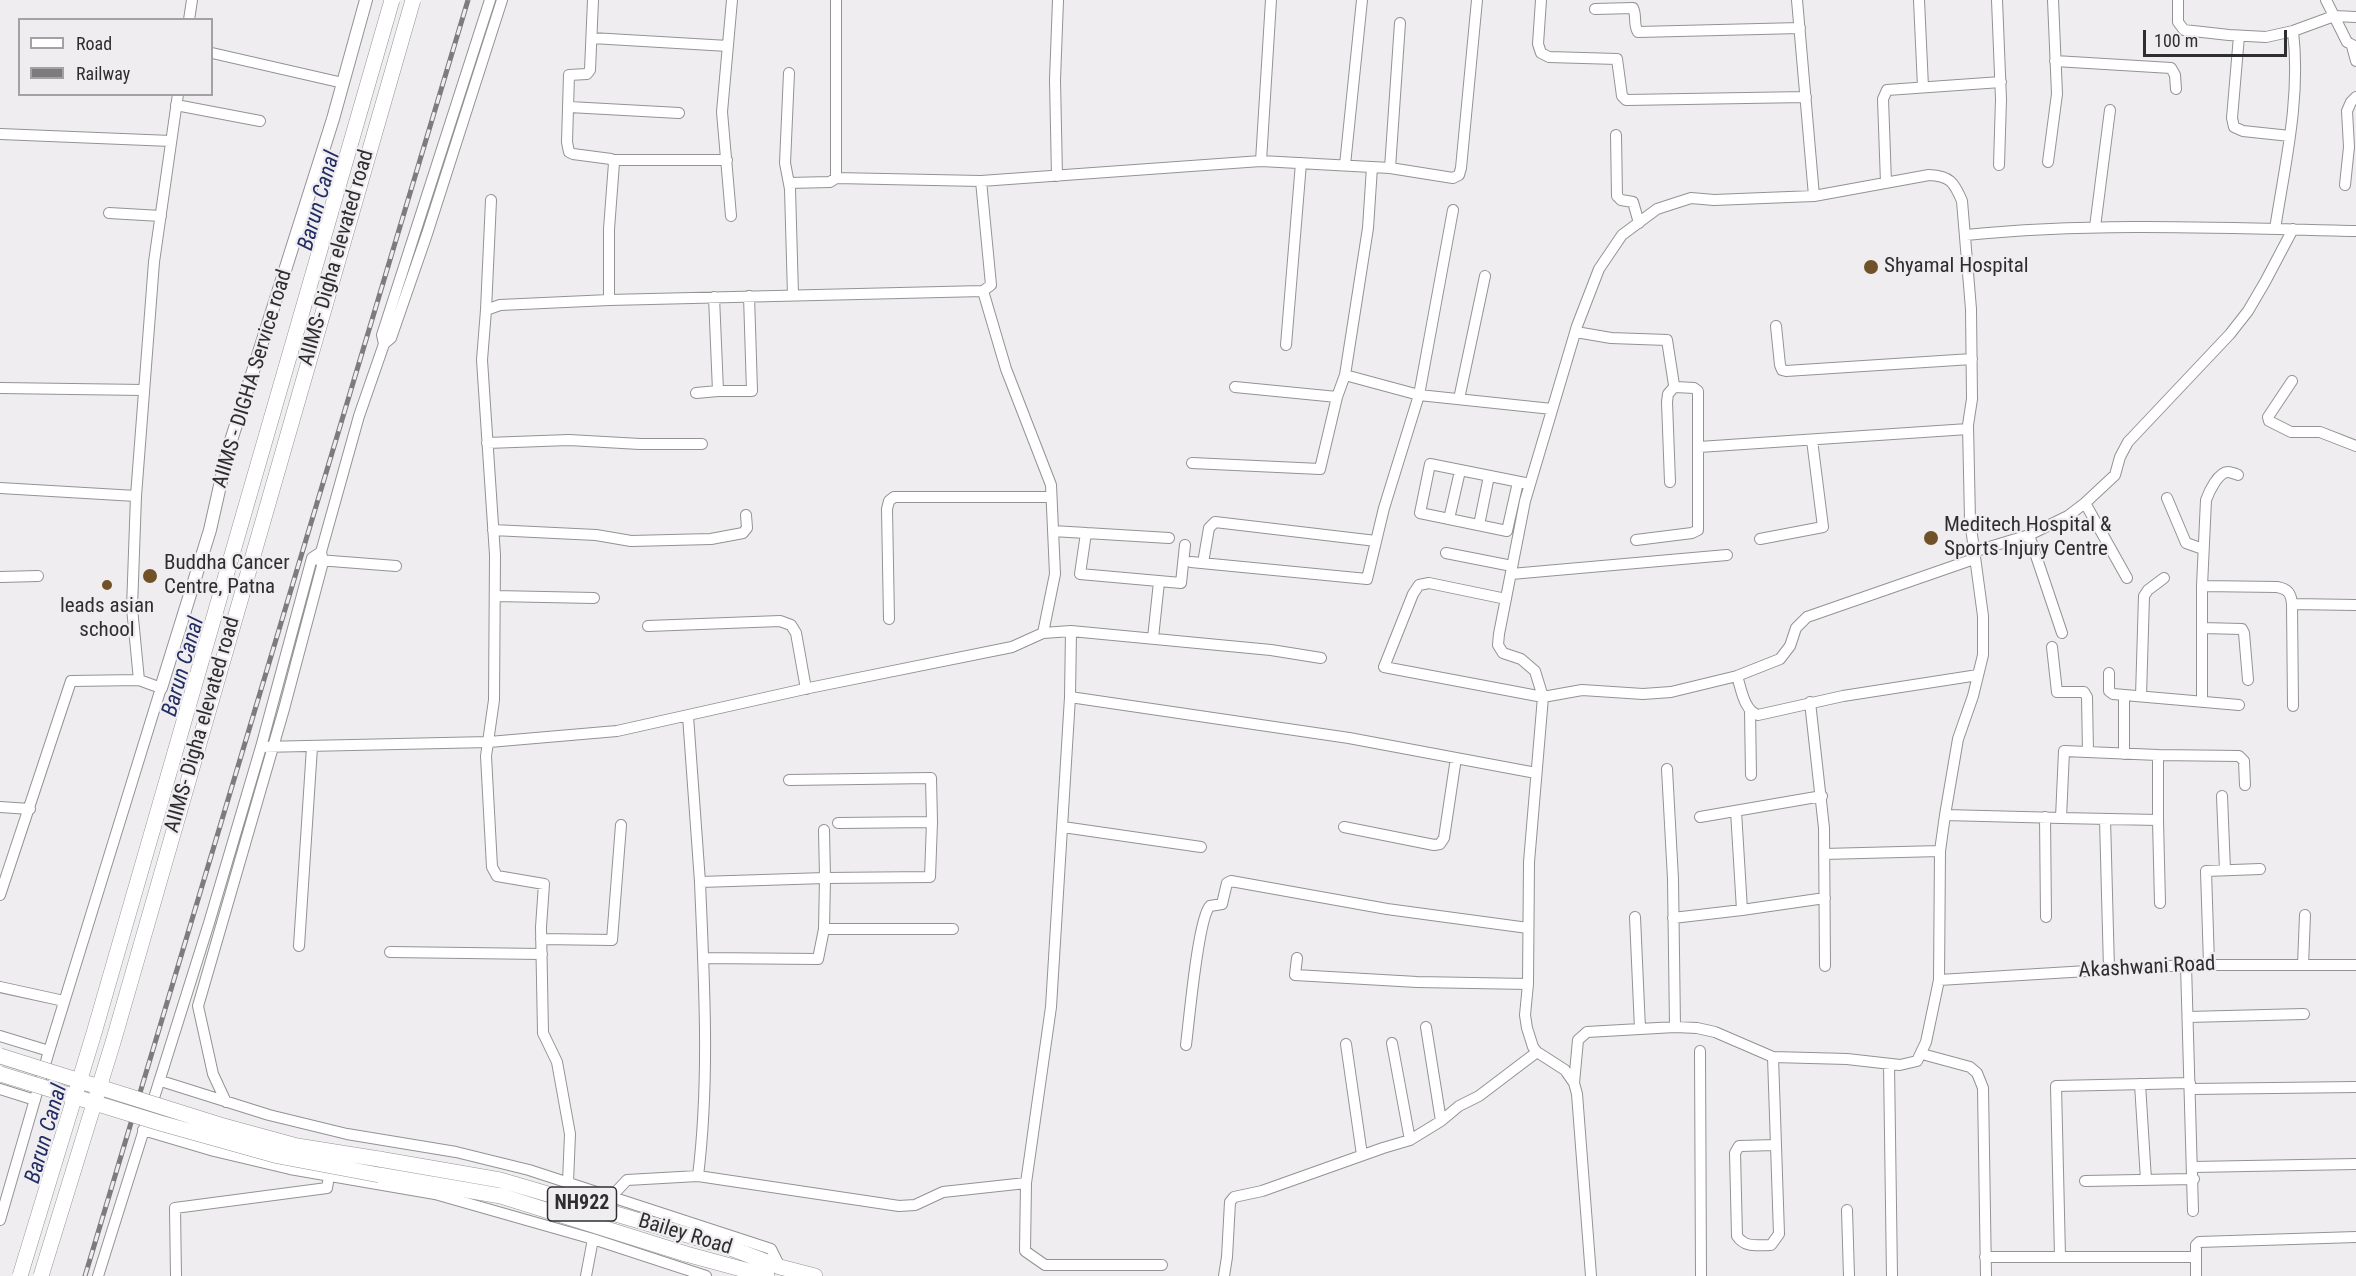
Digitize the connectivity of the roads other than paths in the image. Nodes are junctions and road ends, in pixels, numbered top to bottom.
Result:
1 (192, 0) edge
2 (366, 0) edge
3 (392, 0) edge
4 (413, 0) edge
5 (490, 0) edge
6 (502, 0) edge
7 (593, 0) edge
8 (732, 0) edge
9 (836, 0) edge
10 (1058, 0) edge
11 (1271, 0) edge
12 (1362, 0) edge
13 (1477, 0) edge
14 (1541, 0) edge
15 (1797, 0) edge
16 (1918, 0) edge
17 (1997, 0) edge
18 (2053, 0) edge
19 (2178, 0) edge
20 (2326, 0) edge
21 (1595, 9) dead end
22 (2334, 16) junction
23 (2356, 17) edge
24 (189, 18) edge
25 (1400, 23) dead end
26 (1800, 28) junction
27 (2293, 31) junction
28 (2239, 36) junction
29 (592, 38) junction
30 (728, 45) junction
31 (2354, 47) edge
32 (213, 52) edge
33 (2055, 61) junction
34 (2356, 61) edge
35 (789, 73) dead end
36 (2001, 82) junction
37 (343, 83) junction
38 (1923, 87) junction
39 (2176, 89) dead end
40 (2356, 97) edge
41 (1806, 98) junction
42 (177, 100) edge
43 (569, 107) junction
44 (2110, 110) dead end
45 (679, 113) dead end
46 (260, 121) dead end
47 (0, 134) edge
48 (1616, 135) dead end
49 (2290, 136) junction
50 (171, 141) junction
51 (613, 160) junction
52 (726, 160) junction
53 (1261, 161) junction
54 (2048, 162) dead end
55 (1301, 163) junction
56 (1345, 165) junction
57 (1999, 165) dead end
58 (1372, 167) junction
59 (1390, 168) junction
60 (1057, 176) junction
61 (837, 178) junction
62 (981, 182) junction
63 (789, 183) junction
64 (1886, 183) junction
65 (2345, 185) dead end
66 (1814, 196) junction
67 (491, 200) dead end
68 (1453, 210) dead end
69 (109, 213) dead end
70 (161, 216) junction
71 (731, 216) dead end
72 (1639, 223) junction
73 (2095, 227) junction
74 (2275, 229) junction
75 (2293, 229) junction
76 (2356, 231) edge
77 (1966, 235) junction
78 (1485, 276) dead end
79 (983, 291) junction
80 (749, 296) junction
81 (793, 296) junction
82 (714, 297) junction
83 (609, 300) junction
84 (486, 310) junction
85 (1776, 326) dead end
86 (1576, 332) junction
87 (384, 344) junction
88 (1287, 345) dead end
89 (1972, 359) junction
90 (1345, 375) junction
91 (2292, 381) dead end
92 (1675, 386) junction
93 (1235, 387) dead end
94 (0, 388) edge
95 (144, 390) junction
96 (718, 391) junction
97 (696, 393) dead end
98 (1419, 395) junction
99 (1337, 397) junction
100 (1459, 399) junction
101 (1552, 409) junction
102 (1968, 429) junction
103 (1812, 440) junction
104 (487, 443) junction
105 (702, 444) dead end
106 (2356, 446) edge
107 (1699, 447) junction
108 (1192, 463) dead end
109 (1460, 471) junction
110 (2238, 475) dead end
111 (1489, 476) junction
112 (1518, 482) junction
113 (1670, 482) dead end
114 (1530, 483) junction
115 (0, 488) edge
116 (136, 496) junction
117 (1051, 497) junction
118 (2167, 498) dead end
119 (2085, 503) junction
120 (746, 515) dead end
121 (1449, 519) junction
122 (1479, 525) junction
123 (493, 530) junction
124 (1053, 531) junction
125 (1086, 533) junction
126 (2029, 535) junction
127 (1169, 538) dead end
128 (1760, 539) dead end
129 (1636, 540) dead end
130 (1376, 541) junction
131 (1185, 545) dead end
132 (2204, 549) junction
133 (1446, 553) dead end
134 (1727, 555) dead end
135 (1974, 555) junction
136 (318, 557) junction
137 (1191, 562) dead end
138 (1203, 563) junction
139 (396, 566) dead end
140 (1511, 570) junction
141 (38, 576) dead end
142 (0, 577) edge
143 (2127, 578) dead end
144 (2164, 578) dead end
145 (1159, 582) junction
146 (2202, 586) junction
147 (495, 596) junction
148 (594, 598) dead end
149 (1506, 600) junction
150 (2292, 604) junction
151 (2356, 605) edge
152 (889, 619) dead end
153 (648, 626) dead end
154 (2202, 628) junction
155 (1071, 631) junction
156 (1043, 633) junction
157 (2062, 633) dead end
158 (1153, 638) junction
159 (2052, 647) dead end
160 (1321, 657) dead end
161 (2109, 673) dead end
162 (1978, 675) junction
163 (1737, 676) junction
164 (139, 680) junction
165 (2248, 680) dead end
166 (161, 688) junction
167 (806, 689) junction
168 (2124, 695) junction
169 (2141, 696) junction
170 (1070, 697) junction
171 (1543, 698) junction
172 (1810, 702) junction
173 (2202, 702) junction
174 (2240, 705) dead end
175 (2293, 706) dead end
176 (1750, 710) junction
177 (688, 716) junction
178 (489, 742) junction
179 (261, 747) junction
180 (312, 747) junction
181 (273, 748) junction
182 (2088, 752) junction
183 (2124, 754) junction
184 (2158, 755) junction
185 (1456, 758) junction
186 (1668, 769) dead end
187 (1536, 773) junction
188 (1750, 775) dead end
189 (789, 780) dead end
190 (2245, 785) dead end
191 (1822, 796) junction
192 (2222, 796) dead end
193 (0, 807) edge
194 (30, 809) junction
195 (1736, 811) junction
196 (1945, 815) junction
197 (1700, 817) dead end
198 (2045, 817) junction
199 (2061, 818) junction
200 (2105, 819) junction
201 (2158, 820) junction
202 (932, 822) junction
203 (838, 823) dead end
204 (621, 825) dead end
205 (1063, 827) junction
206 (1344, 827) dead end
207 (824, 830) dead end
208 (1201, 847) dead end
209 (1940, 851) junction
210 (1824, 854) junction
211 (2260, 869) dead end
212 (2225, 870) junction
213 (825, 878) junction
214 (700, 882) junction
215 (0, 895) edge
216 (1825, 898) junction
217 (2160, 903) dead end
218 (1742, 910) junction
219 (2305, 915) dead end
220 (1635, 917) dead end
221 (2046, 917) dead end
222 (1673, 918) junction
223 (1528, 928) junction
224 (824, 929) junction
225 (953, 929) dead end
226 (541, 939) junction
227 (298, 946) dead end
228 (390, 952) dead end
229 (542, 954) junction
230 (703, 958) junction
231 (1297, 958) dead end
232 (2209, 964) junction
233 (2186, 965) junction
234 (2303, 965) junction
235 (2356, 965) edge
236 (1825, 966) dead end
237 (2109, 969) junction
238 (1939, 980) junction
239 (1528, 984) junction
240 (0, 987) edge
241 (64, 1001) junction
242 (2304, 1014) dead end
243 (2188, 1017) junction
244 (1675, 1027) junction
245 (1426, 1028) dead end
246 (1640, 1029) junction
247 (0, 1036) edge
248 (1392, 1043) dead end
249 (1346, 1044) dead end
250 (1186, 1045) dead end
251 (49, 1051) junction
252 (1700, 1051) dead end
253 (1537, 1052) junction
254 (1922, 1054) junction
255 (0, 1056) edge
256 (1773, 1058) junction
257 (1889, 1064) junction
258 (0, 1074) edge
259 (161, 1081) junction
260 (1574, 1083) junction
261 (2140, 1084) junction
262 (2190, 1086) junction
263 (2356, 1087) edge
264 (0, 1089) edge
265 (35, 1100) junction
266 (226, 1102) junction
267 (1441, 1121) junction
268 (143, 1130) junction
269 (374, 1139) junction
270 (1410, 1140) junction
271 (1776, 1145) junction
272 (1362, 1155) junction
273 (2356, 1164) edge
274 (2194, 1173) junction
275 (329, 1176) junction
276 (698, 1176) junction
277 (375, 1179) junction
278 (2146, 1180) junction
279 (2085, 1181) dead end
280 (568, 1182) junction
281 (1026, 1183) junction
282 (611, 1197) junction
283 (1847, 1210) dead end
284 (2193, 1211) dead end
285 (0, 1220) edge
286 (2356, 1237) edge
287 (593, 1239) junction
288 (2060, 1256) junction
289 (1985, 1257) junction
290 (2196, 1257) junction
291 (1162, 1265) dead end
292 (780, 1267) junction
293 (1044, 1271) edge
294 (20, 1276) edge
295 (41, 1276) edge
296 (98, 1276) edge
297 (176, 1276) edge
298 (586, 1276) edge
299 (706, 1276) edge
300 (767, 1276) edge
301 (815, 1276) edge
302 (1224, 1276) edge
303 (1591, 1276) edge
304 (1701, 1276) edge
305 (1849, 1276) edge
306 (1892, 1276) edge
307 (1986, 1276) edge
308 (2196, 1276) edge

1 - 24 street
2 - 37 main road, AIIMS - DIGHA Service road
3 - 294 highway, AIIMS- Digha elevated road, bridge
4 - 295 highway, AIIMS- Digha elevated road, bridge
5 - 87 street
6 - 87 street
7 - 29 street
8 - 30 street
9 - 61 street
10 - 60 street
11 - 53 street
12 - 56 street
13 - 59 street
14 - 41 street
15 - 26 street
16 - 38 street
17 - 36 street
18 - 33 street
19 - 28 street
20 - 22 street
21 - 26 street
22 - 23 street
22 - 27 street
22 - 31 street
25 - 59 street
26 - 41 street
27 - 28 street
27 - 49 street
28 - 49 street
29 - 30 street
29 - 43 street
30 - 52 street
31 - 34 street
32 - 37 street
33 - 39 street
33 - 54 street
35 - 63 street
36 - 38 street
36 - 57 street
37 - 166 main road, AIIMS - DIGHA Service road
38 - 64 street
40 - 65 street
41 - 66 street
42 - 46 street
42 - 50 street
43 - 45 street
43 - 51 street
44 - 73 street
47 - 50 street
48 - 72 street
49 - 74 street
50 - 70 street
51 - 52 street
51 - 83 street
52 - 71 street
53 - 55 street
53 - 60 street
55 - 56 street
55 - 88 street
56 - 58 street
58 - 59 street
58 - 90 street
60 - 62 street
61 - 62 street
61 - 63 street
62 - 79 street
63 - 81 street
64 - 66 street
64 - 77 street
66 - 72 street
67 - 84 street
68 - 98 street
69 - 70 street
70 - 95 street
72 - 86 street
73 - 74 street
73 - 77 street
74 - 75 street
75 - 76 street
75 - 119 street
77 - 89 street
78 - 100 street
79 - 81 street
79 - 117 street
80 - 81 street
80 - 82 street
80 - 96 street
82 - 83 street
82 - 96 street
83 - 84 street
84 - 104 street
85 - 89 street
86 - 92 street
86 - 101 street
87 - 136 street
89 - 102 street
90 - 98 street
90 - 99 street
91 - 106 street
92 - 107 street
92 - 113 street
93 - 99 street
94 - 95 street
95 - 116 street
96 - 97 street
98 - 100 street
98 - 130 street
99 - 108 street
100 - 101 street
101 - 114 street
102 - 103 street
102 - 135 street
103 - 107 street
103 - 128 street
104 - 105 street
104 - 123 street
107 - 129 street
109 - 111 street
109 - 121 street
109 - 121 street
110 - 132 street
111 - 112 street
111 - 122 street
112 - 114 street
112 - 122 street
114 - 140 street
115 - 116 street
116 - 164 street
117 - 124 street
117 - 152 street
118 - 132 street
119 - 126 street
119 - 143 street
120 - 123 street
121 - 122 street
123 - 147 street
124 - 125 street
124 - 156 street
125 - 127 street
125 - 145 street
126 - 135 street
126 - 157 street
130 - 138 street
130 - 138 street
131 - 145 street
132 - 146 street
133 - 140 street
134 - 140 street
135 - 162 street
135 - 163 street
136 - 139 street
136 - 179 street
136 - 181 street
137 - 138 street
140 - 149 street
141 - 142 street
144 - 169 street
145 - 158 street
146 - 150 street
146 - 154 street
147 - 148 street
147 - 178 street
149 - 171 street
149 - 171 street
150 - 151 street
150 - 175 street
153 - 167 street
154 - 165 street
154 - 173 street
155 - 156 street
155 - 158 street
155 - 170 street
156 - 167 street
158 - 160 street
159 - 182 street
161 - 168 street
162 - 172 street
162 - 196 street
163 - 171 street
163 - 176 street
164 - 166 street
164 - 194 street
166 - 241 street
167 - 177 street
168 - 169 street
168 - 183 street
169 - 173 street
170 - 185 street
170 - 205 street
171 - 187 street
172 - 176 street
172 - 191 street
173 - 174 street
176 - 188 street
177 - 178 street
177 - 214 street
178 - 180 street
178 - 226 street
179 - 181 street
179 - 259 street
180 - 181 street
180 - 227 street
181 - 266 street
182 - 183 street
182 - 199 street
183 - 184 street
184 - 190 street
184 - 201 street
185 - 187 street
185 - 206 street
186 - 222 street
187 - 223 street
189 - 202 street
191 - 195 street
191 - 210 street
192 - 212 street
193 - 194 street
194 - 215 street
195 - 197 street
195 - 218 street
196 - 198 street
196 - 209 street
198 - 199 street
198 - 221 street
199 - 200 street
200 - 201 street
200 - 237 street
201 - 217 street
202 - 203 street
202 - 213 street
204 - 226 street
205 - 208 street
205 - 281 street
207 - 213 street
209 - 210 street
209 - 238 street
210 - 216 street
211 - 212 street
212 - 232 street
213 - 214 street
213 - 224 street
214 - 230 street
216 - 218 street
216 - 236 street
218 - 222 street
219 - 234 street
220 - 246 street
222 - 244 street
223 - 239 street
223 - 250 street
224 - 225 street
224 - 230 street
226 - 229 street
228 - 229 street
229 - 280 street
230 - 276 street
231 - 239 street
232 - 233 street, Akashwani Road
232 - 234 street, Akashwani Road
233 - 237 street, Akashwani Road
233 - 243 street
234 - 235 street, Akashwani Road
237 - 238 street, Akashwani Road
238 - 254 street
239 - 253 street
240 - 241 street
241 - 251 street
242 - 243 street
243 - 262 street
244 - 246 street
244 - 256 street
245 - 267 street
246 - 260 street
247 - 251 street
248 - 270 street
249 - 272 street
251 - 265 street
252 - 304 street
253 - 260 street
253 - 267 street
254 - 257 street
254 - 289 street
255 - 292 highway, Bailey Road / NH922, bridge
256 - 257 street
256 - 271 street
257 - 306 street
258 - 277 highway, NH922, bridge
259 - 266 street
259 - 268 street
260 - 303 street
261 - 262 street
261 - 278 street
261 - 288 street
262 - 263 street
262 - 274 street
264 - 265 street
265 - 285 street
266 - 269 street
267 - 270 street
268 - 275 street
268 - 296 street
269 - 277 street
269 - 280 street
270 - 272 street
271 - 271 street
272 - 302 street
273 - 274 street
274 - 278 street
274 - 284 street
275 - 277 street
275 - 297 street
276 - 281 street
276 - 282 street
277 - 287 street
277 - 300 highway, NH922
278 - 279 street
280 - 282 street
281 - 293 street
282 - 292 street
283 - 305 street
286 - 290 street
287 - 298 street
287 - 299 street
288 - 289 street
288 - 290 street
289 - 307 street
290 - 308 street
291 - 293 street
292 - 301 highway, Bailey Road / NH922

